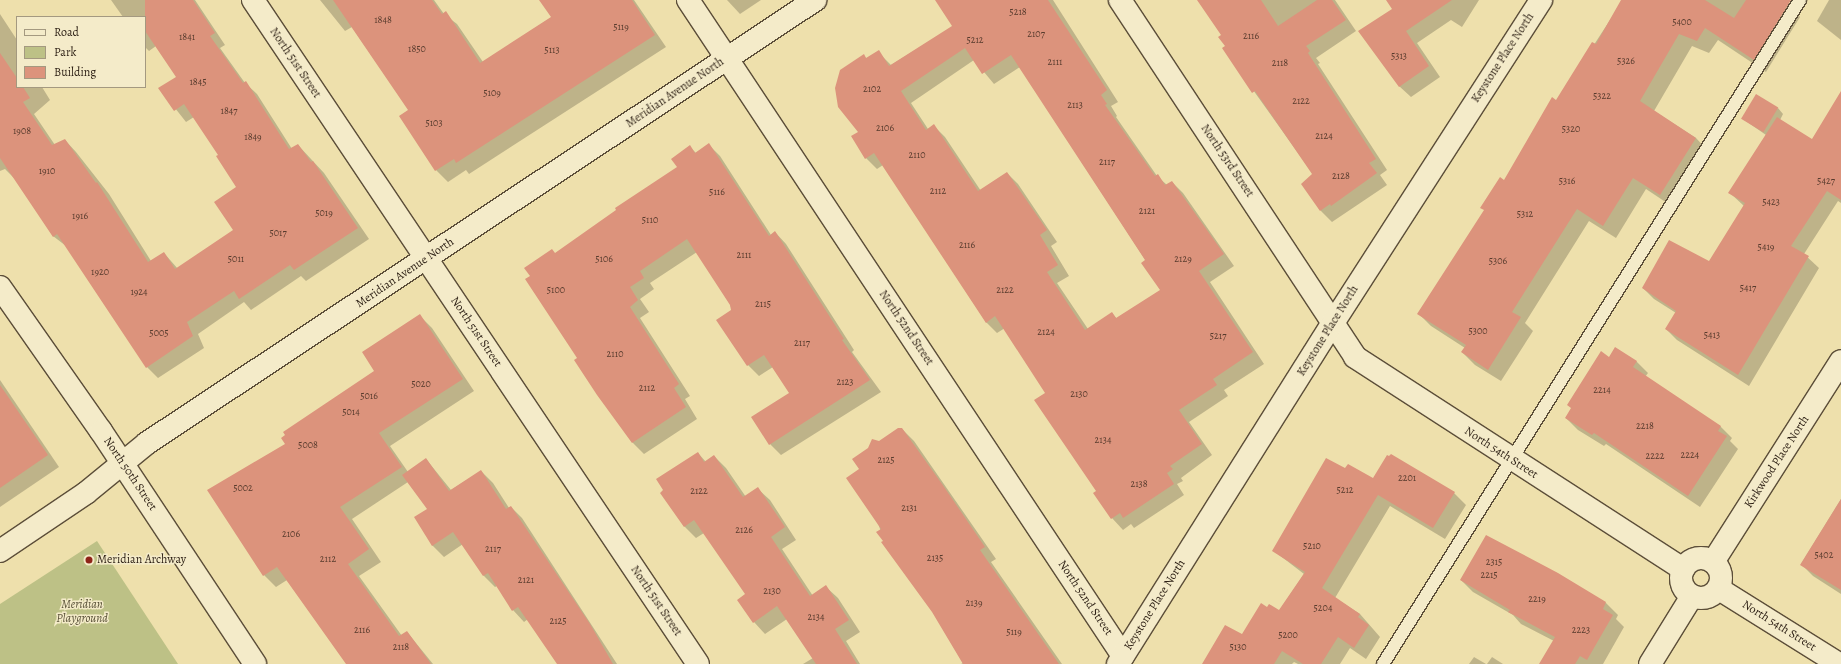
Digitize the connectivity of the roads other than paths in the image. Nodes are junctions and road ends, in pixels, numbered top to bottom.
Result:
1 (253, 0) edge
2 (688, 0) edge
3 (815, 0) edge
4 (1120, 0) edge
5 (1541, 0) edge
6 (1800, 0) edge
7 (728, 58) junction
8 (427, 258) junction
9 (0, 287) edge
10 (1333, 323) junction
11 (1841, 361) edge
12 (1511, 460) junction
13 (122, 463) junction
14 (0, 552) edge
15 (1713, 562) junction
16 (1683, 569) junction
17 (1719, 589) junction
18 (1692, 596) junction
19 (1121, 660) edge
20 (255, 664) edge
21 (698, 664) edge
22 (1384, 664) edge
23 (1650, 664) edge
24 (1839, 664) edge

1 - 8 street, North 51st Street
2 - 7 street, North 52nd Street
3 - 7 street, Meridian Avenue North
4 - 10 street, North 53rd Street
5 - 10 street, Keystone Place North
6 - 12 lane
7 - 8 street, Meridian Avenue North
7 - 19 street, North 52nd Street
8 - 13 street, Meridian Avenue North
8 - 21 street, North 51st Street
9 - 13 street, North 50th Street
10 - 12 street, North 54th Street
10 - 19 street, Keystone Place North
11 - 15 street, Kirkwood Place North
12 - 16 street, North 54th Street
12 - 22 lane
13 - 14 street, Meridian Avenue North
13 - 20 street, North 50th Street
15 - 16 street
15 - 17 street
16 - 18 street
17 - 18 street
17 - 24 street, North 54th Street
18 - 23 street

